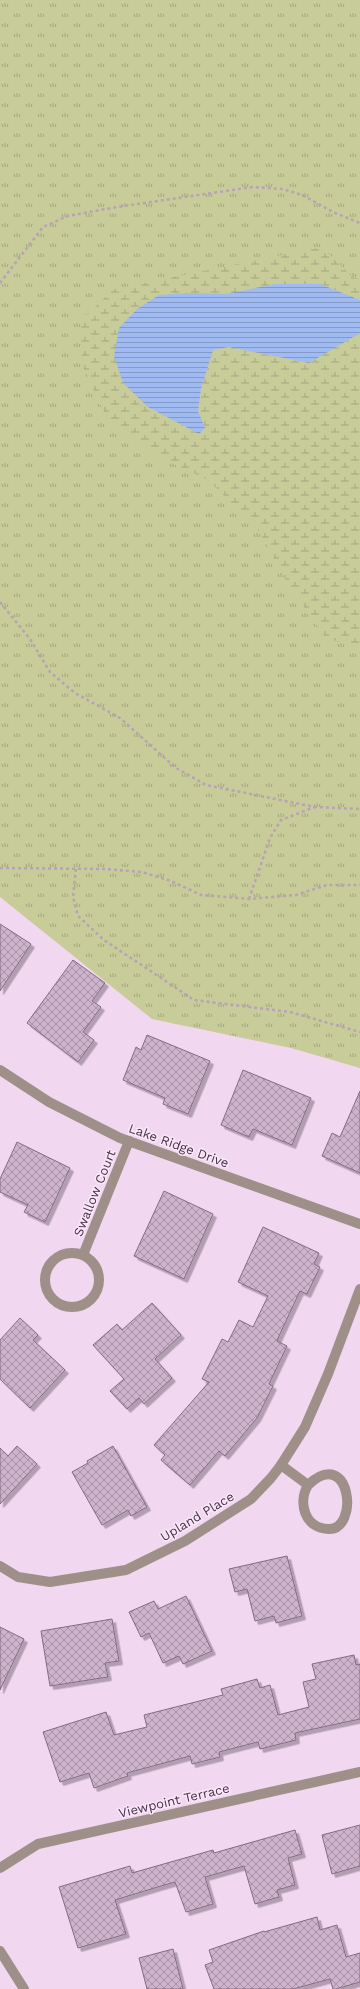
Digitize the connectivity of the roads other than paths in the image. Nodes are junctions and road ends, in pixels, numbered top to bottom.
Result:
1 (0, 1070) edge
2 (129, 1141) junction
3 (360, 1224) edge
4 (83, 1255) junction
5 (360, 1288) edge
6 (281, 1465) junction
7 (308, 1485) junction
8 (0, 1566) edge
9 (360, 1772) edge
10 (0, 1868) edge
11 (0, 1951) edge
12 (24, 1989) edge

1 - 2 street, Lake Ridge Drive
2 - 3 street, Lake Ridge Drive
2 - 4 street, Swallow Court
4 - 4 street, Swallow Court
5 - 6 street, Upland Place
6 - 7 street
6 - 8 street, Upland Place
7 - 7 street
9 - 10 street, Viewpoint Terrace
11 - 12 street

